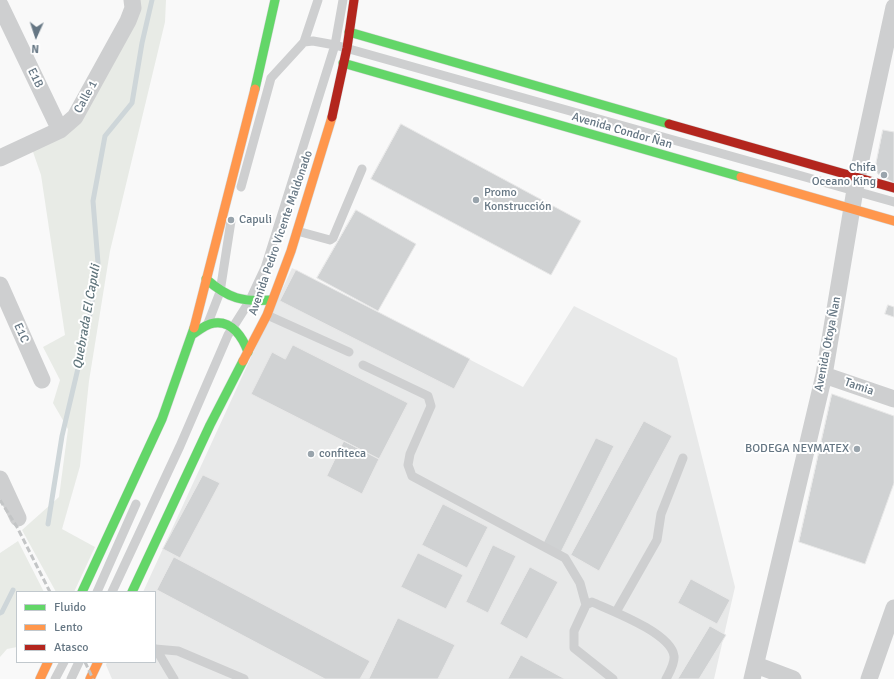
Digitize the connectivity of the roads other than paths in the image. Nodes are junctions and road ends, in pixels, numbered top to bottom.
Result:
1 (132, 0) edge
2 (275, 0) edge
3 (318, 0) edge
4 (343, 0) edge
5 (354, 0) edge
6 (0, 5) edge
7 (894, 7) edge
8 (349, 32) junction
9 (304, 42) junction
10 (335, 45) junction
11 (347, 48) junction
12 (343, 63) junction
13 (60, 130) junction
14 (0, 158) edge
15 (362, 169) dead end
16 (856, 184) junction
17 (894, 188) edge
18 (238, 198) dead end
19 (894, 202) edge
20 (852, 209) junction
21 (234, 212) dead end
22 (894, 222) edge
23 (297, 231) junction
24 (206, 279) junction
25 (0, 285) edge
26 (220, 292) junction
27 (272, 300) junction
28 (249, 302) junction
29 (267, 316) junction
30 (208, 324) junction
31 (232, 327) junction
32 (192, 335) junction
33 (201, 341) dead end
34 (248, 352) junction
35 (349, 352) dead end
36 (363, 365) dead end
37 (824, 374) junction
38 (42, 380) dead end
39 (894, 399) edge
40 (683, 458) dead end
41 (0, 479) edge
42 (140, 494) dead end
43 (18, 518) dead end
44 (82, 591) edge
45 (97, 591) edge
46 (112, 591) edge
47 (132, 591) edge
48 (586, 605) junction
49 (894, 608) edge
50 (616, 612) junction
51 (156, 649) edge
52 (48, 663) edge
53 (63, 663) edge
54 (79, 663) edge
55 (98, 663) edge
56 (754, 672) edge
57 (40, 679) edge
58 (55, 679) edge
59 (71, 679) edge
60 (90, 679) edge
61 (174, 679) edge
62 (244, 679) edge
63 (613, 679) edge
64 (666, 679) edge
65 (793, 679) edge
66 (869, 679) edge

1 - 13 street, Calle 1
2 - 24 main road
3 - 9 lane
4 - 10 lane
5 - 8 main road, Avenida Pedro Vicente Maldonado
6 - 13 street, E1B
7 - 16 street, Avenida Otoya Ñan
8 - 11 main road, Avenida Pedro Vicente Maldonado
8 - 16 main road, Avenida Condor Ñan
9 - 10 lane
9 - 18 lane
10 - 11 lane
10 - 28 lane
11 - 12 main road, Avenida Pedro Vicente Maldonado
11 - 16 lane
12 - 20 main road, Avenida Condor Ñan
12 - 23 main road, Avenida Pedro Vicente Maldonado
13 - 14 street, Calle 1
15 - 23 lane
16 - 17 main road, Avenida Condor Ñan
16 - 19 lane
16 - 20 street, Avenida Otoya Ñan
20 - 22 main road, Avenida Condor Ñan
20 - 37 street, Avenida Otoya Ñan
21 - 26 lane
23 - 27 main road, Avenida Pedro Vicente Maldonado
24 - 26 main road
24 - 32 main road
25 - 38 street, E1C
26 - 28 main road
26 - 30 lane
27 - 28 main road
27 - 29 main road, Avenida Pedro Vicente Maldonado
28 - 31 lane
29 - 34 main road, Avenida Pedro Vicente Maldonado
29 - 35 lane
30 - 31 main road
30 - 32 main road
30 - 33 lane
31 - 34 main road
31 - 46 lane
32 - 44 main road
34 - 47 main road, Avenida Pedro Vicente Maldonado
36 - 48 lane
37 - 39 street, Tamia
37 - 56 street, Avenida Otoya Ñan
40 - 50 lane
41 - 43 street
42 - 45 lane
48 - 50 lane
48 - 63 lane
49 - 66 street
50 - 64 lane
51 - 61 lane
51 - 62 lane
52 - 57 main road
53 - 58 lane
54 - 59 lane
55 - 60 main road
56 - 65 street

